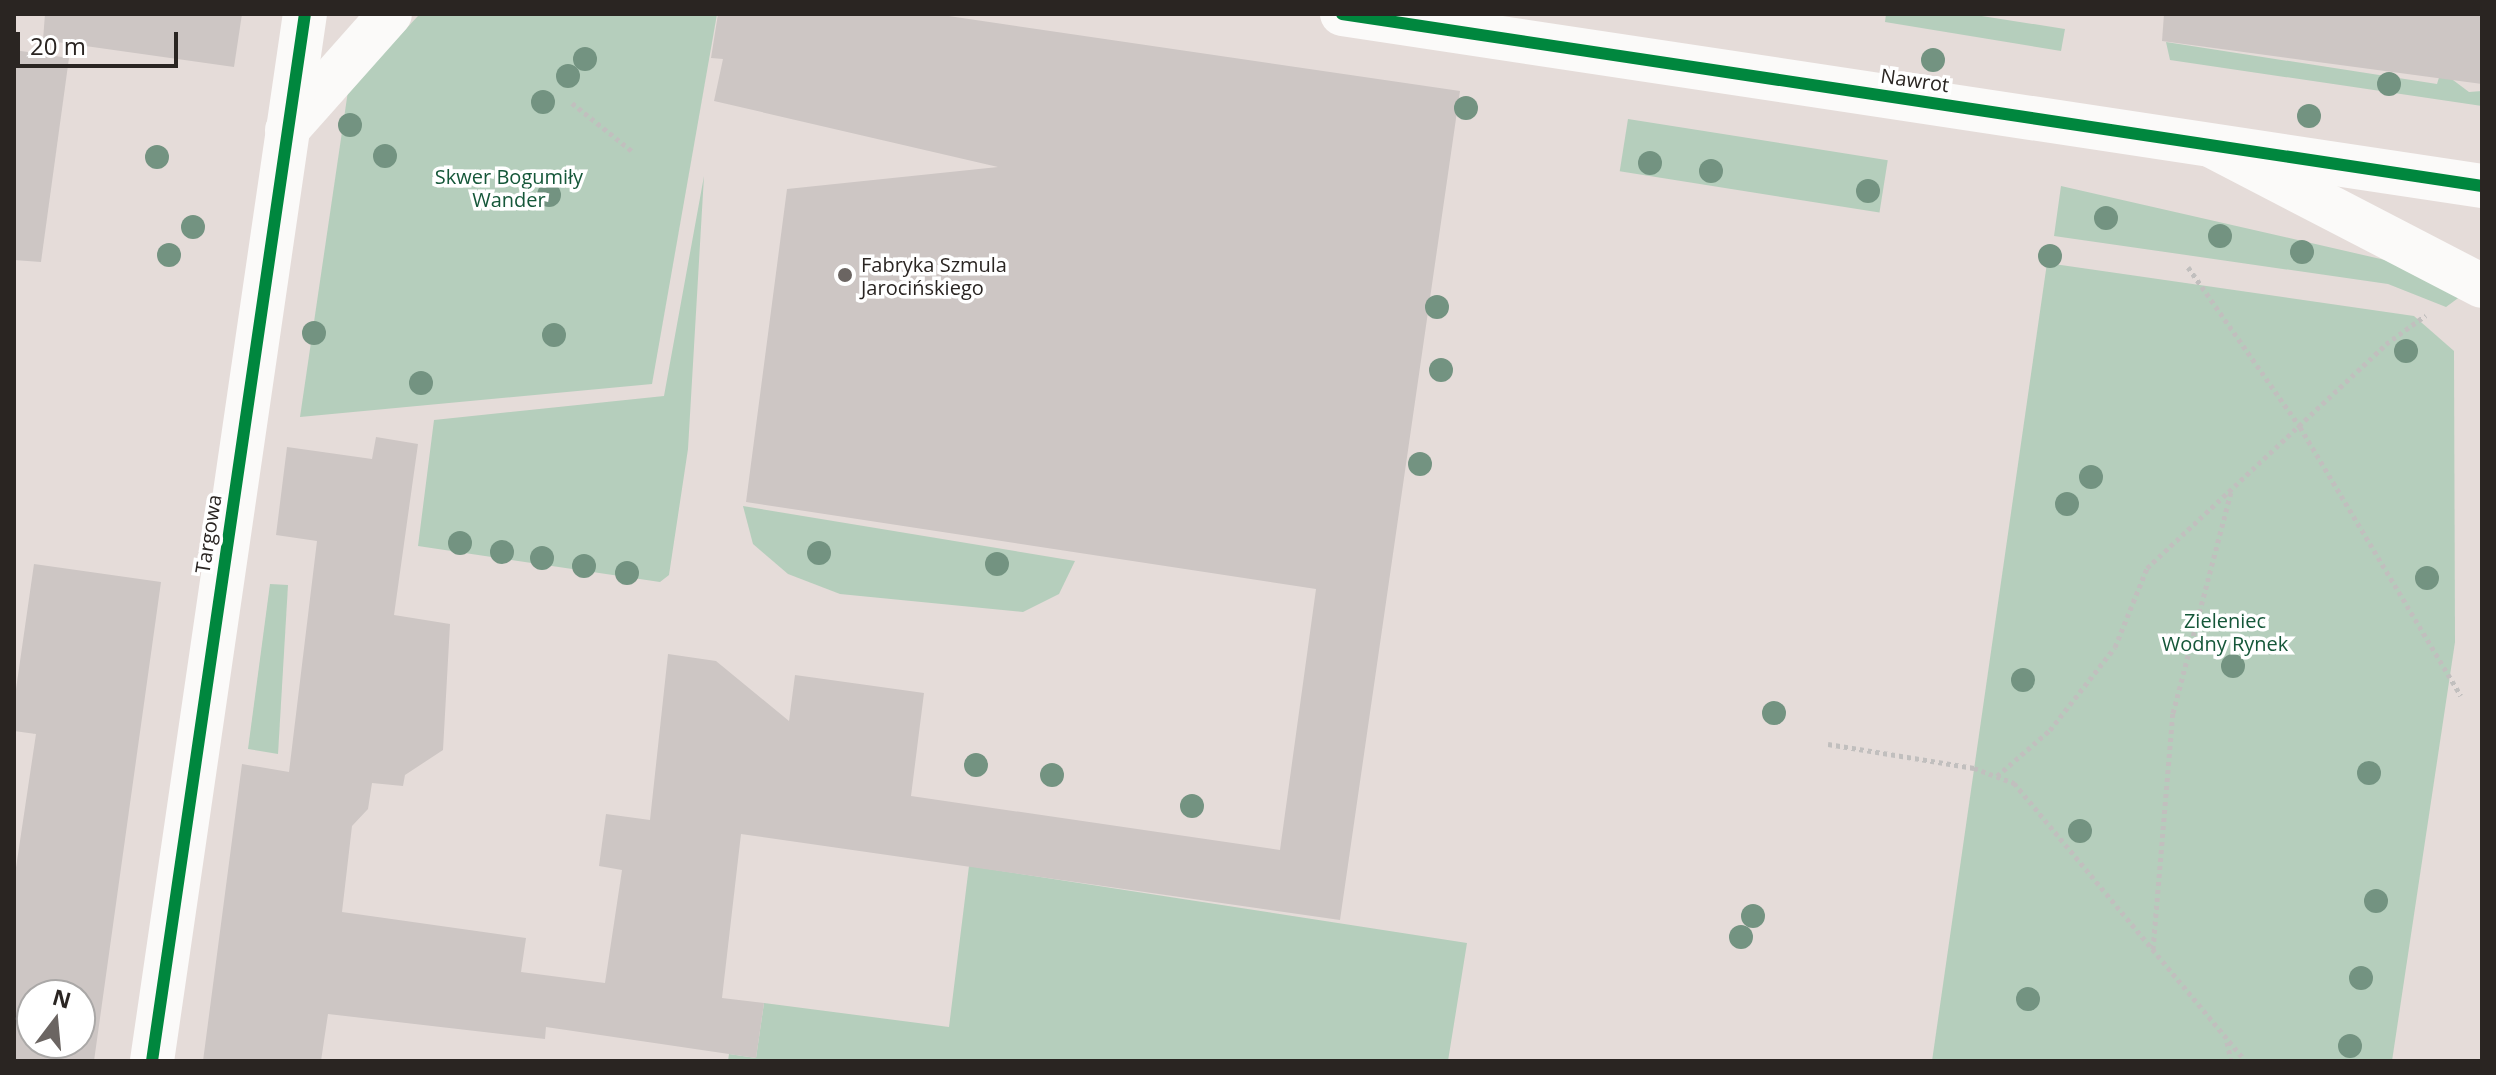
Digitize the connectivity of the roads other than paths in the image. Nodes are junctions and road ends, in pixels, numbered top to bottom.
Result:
1 (305, 14) edge
2 (390, 14) edge
3 (1342, 14) edge
4 (286, 131) junction
5 (2210, 145) junction
6 (2482, 186) edge
7 (2482, 286) edge
8 (152, 1061) edge

1 - 4 street, Targowa
2 - 4 street
3 - 5 street, Nawrot
4 - 8 street, Targowa
5 - 6 street, Nawrot
5 - 7 street

